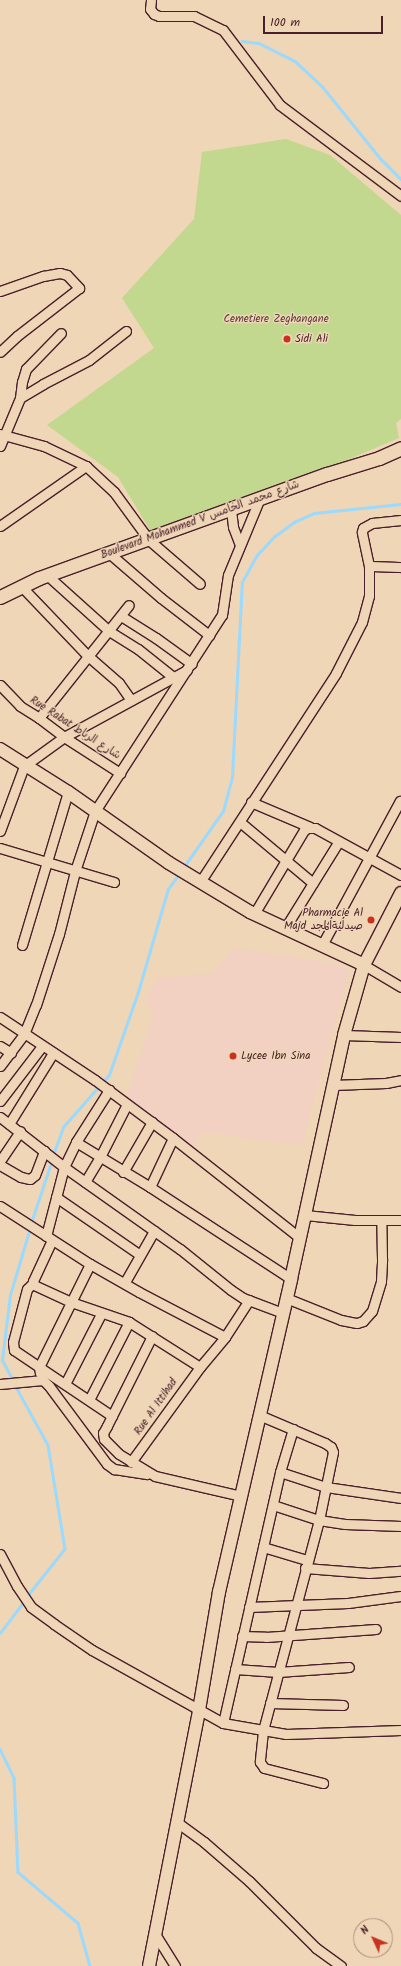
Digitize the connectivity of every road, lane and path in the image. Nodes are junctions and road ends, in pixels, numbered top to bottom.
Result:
1 (151, 0) edge
2 (401, 196) edge
3 (0, 291) edge
4 (126, 331) dead end
5 (61, 333) dead end
6 (0, 352) edge
7 (20, 398) junction
8 (2, 434) edge
9 (0, 446) edge
10 (401, 448) edge
11 (86, 466) junction
12 (259, 500) junction
13 (231, 510) junction
14 (401, 520) edge
15 (0, 526) edge
16 (149, 540) junction
17 (240, 545) junction
18 (109, 553) junction
19 (369, 566) junction
20 (401, 567) edge
21 (48, 576) junction
22 (200, 584) dead end
23 (21, 586) junction
24 (0, 596) edge
25 (129, 605) dead end
26 (121, 616) junction
27 (109, 631) junction
28 (210, 635) junction
29 (88, 656) junction
30 (190, 666) junction
31 (173, 677) junction
32 (0, 685) edge
33 (131, 700) junction
34 (39, 718) junction
35 (64, 737) junction
36 (0, 749) edge
37 (24, 766) junction
38 (120, 772) junction
39 (68, 792) junction
40 (400, 801) dead end
41 (251, 802) junction
42 (95, 811) junction
43 (240, 822) junction
44 (310, 827) junction
45 (0, 831) edge
46 (339, 841) junction
47 (0, 848) edge
48 (370, 858) junction
49 (287, 860) junction
50 (46, 861) junction
51 (75, 871) junction
52 (401, 875) edge
53 (196, 879) junction
54 (114, 882) dead end
55 (313, 883) junction
56 (401, 893) edge
57 (254, 914) junction
58 (285, 928) junction
59 (22, 945) dead end
60 (322, 945) junction
61 (364, 965) junction
62 (401, 987) edge
63 (0, 1017) edge
64 (24, 1034) junction
65 (344, 1035) junction
66 (401, 1037) edge
67 (0, 1046) edge
68 (42, 1046) junction
69 (11, 1053) junction
70 (53, 1053) junction
71 (0, 1066) edge
72 (401, 1080) edge
73 (333, 1085) junction
74 (108, 1090) junction
75 (0, 1101) edge
76 (126, 1104) junction
77 (0, 1117) edge
78 (152, 1122) junction
79 (10, 1124) junction
80 (20, 1131) junction
81 (173, 1138) junction
82 (76, 1142) junction
83 (46, 1153) junction
84 (100, 1157) junction
85 (0, 1161) edge
86 (0, 1165) edge
87 (62, 1166) junction
88 (123, 1172) junction
89 (84, 1182) junction
90 (150, 1187) junction
91 (56, 1197) junction
92 (0, 1206) edge
93 (305, 1214) junction
94 (381, 1220) junction
95 (401, 1220) edge
96 (154, 1231) junction
97 (299, 1237) junction
98 (49, 1238) junction
99 (140, 1255) junction
100 (90, 1264) junction
101 (291, 1279) junction
102 (125, 1282) junction
103 (33, 1283) junction
104 (286, 1298) junction
105 (249, 1300) junction
106 (70, 1302) junction
107 (283, 1313) junction
108 (101, 1314) junction
109 (129, 1322) junction
110 (152, 1336) junction
111 (225, 1336) junction
112 (39, 1367) junction
113 (200, 1367) junction
114 (42, 1380) junction
115 (0, 1384) edge
116 (64, 1384) junction
117 (89, 1400) junction
118 (259, 1415) junction
119 (112, 1416) junction
120 (293, 1429) junction
121 (131, 1462) junction
122 (280, 1472) junction
123 (155, 1476) junction
124 (326, 1487) junction
125 (241, 1496) junction
126 (401, 1498) edge
127 (272, 1505) junction
128 (319, 1520) junction
129 (401, 1526) edge
130 (262, 1547) junction
131 (0, 1554) edge
132 (306, 1564) junction
133 (401, 1571) edge
134 (401, 1596) edge
135 (296, 1605) junction
136 (249, 1607) junction
137 (376, 1629) dead end
138 (242, 1636) junction
139 (287, 1636) junction
140 (349, 1667) dead end
141 (235, 1669) junction
142 (278, 1672) junction
143 (270, 1703) junction
144 (343, 1705) dead end
145 (199, 1710) junction
146 (223, 1723) junction
147 (263, 1730) junction
148 (401, 1730) edge
149 (323, 1783) dead end
150 (178, 1823) junction
151 (155, 1934) junction
152 (149, 1966) edge
153 (175, 1966) edge
154 (341, 1966) edge

1 - 2 street
3 - 6 street
4 - 7 street
5 - 7 street
7 - 8 street
8 - 9 street
8 - 11 street
10 - 12 main road, Boulevard Mohammed V شارع محمد الخامس
11 - 15 street
11 - 16 street
12 - 13 main road, Boulevard Mohammed V شارع محمد الخامس
12 - 17 street
13 - 16 main road, Boulevard Mohammed V شارع محمد الخامس
13 - 17 street
14 - 19 street
16 - 18 main road, Boulevard Mohammed V شارع محمد الخامس
16 - 22 street
17 - 28 street
18 - 21 main road, Boulevard Mohammed V شارع محمد الخامس
18 - 28 street
19 - 20 street
19 - 41 street
21 - 23 main road, Boulevard Mohammed V شارع محمد الخامس
21 - 27 street
23 - 24 main road, Boulevard Mohammed V شارع محمد الخامس
23 - 29 street
25 - 26 street
26 - 27 street
26 - 30 street
27 - 29 street
27 - 31 street
28 - 30 street
29 - 33 street
29 - 34 street
30 - 31 street
30 - 38 street
31 - 33 street
32 - 34 street, Rue Rabat شارع الرباط
33 - 35 street
34 - 35 street, Rue Rabat شارع الرباط
35 - 37 street
35 - 38 street, Rue Rabat شارع الرباط
36 - 37 street
37 - 39 street
37 - 45 street
38 - 42 street
39 - 42 street
39 - 50 street
40 - 48 street
41 - 43 street
41 - 44 street
42 - 51 street
42 - 53 street
43 - 49 street
43 - 53 street
44 - 46 street
44 - 49 street
46 - 48 street
46 - 55 street
47 - 50 street
48 - 52 street
48 - 60 street
49 - 55 street
49 - 57 street
50 - 51 street
50 - 59 street
51 - 54 street
51 - 64 street
53 - 57 street
55 - 58 street
56 - 61 street
57 - 58 street
58 - 60 street
60 - 61 street
61 - 62 street
61 - 65 street
63 - 64 street
64 - 68 street
64 - 69 street
65 - 66 street
65 - 73 street
67 - 69 street
68 - 70 street
68 - 75 street
69 - 71 street
70 - 74 street
70 - 79 street
72 - 73 street
73 - 93 street
74 - 76 street
74 - 82 street
76 - 78 street
76 - 84 street
77 - 79 street
78 - 81 street
78 - 88 street
79 - 80 street
80 - 83 street
80 - 85 street
81 - 90 street
81 - 97 street
82 - 84 street
82 - 87 street
83 - 86 street
83 - 87 street
84 - 88 street
84 - 89 street
87 - 89 street
87 - 91 street
88 - 90 street
89 - 96 street
90 - 101 street
91 - 98 street
91 - 99 street
92 - 98 street
93 - 94 street
93 - 97 street
94 - 95 street
94 - 104 street
96 - 99 street
96 - 105 street
97 - 101 street
98 - 100 street
98 - 103 street
99 - 102 street
100 - 102 street
100 - 106 street
101 - 104 street
102 - 111 street
103 - 106 street
103 - 112 street
104 - 107 street
105 - 107 street
105 - 111 street, Rue Al Ittihad
106 - 108 street
106 - 112 street
107 - 118 street
108 - 109 street
108 - 116 street
109 - 110 street
109 - 117 street
110 - 113 street
110 - 119 street
111 - 113 street, Rue Al Ittihad
112 - 114 street
112 - 116 street
113 - 121 street, Rue Al Ittihad
114 - 115 street
114 - 123 street
116 - 117 street
117 - 119 street
118 - 120 street
118 - 125 street
119 - 121 street
120 - 122 street
120 - 124 street
121 - 123 street
122 - 124 street
122 - 127 street
123 - 125 street
124 - 126 street
124 - 128 street
125 - 145 street
127 - 128 street
127 - 130 street
128 - 129 street
128 - 132 street
130 - 132 street
130 - 136 street
131 - 145 street
132 - 133 street
132 - 135 street
134 - 135 street
135 - 136 street
135 - 139 street
136 - 138 street
137 - 139 street
138 - 139 street
138 - 141 street
139 - 142 street
140 - 142 street
141 - 142 street
141 - 146 street
142 - 143 street
143 - 144 street
143 - 147 street
145 - 146 street
145 - 150 street
146 - 147 street
147 - 148 street
147 - 149 street
150 - 151 street
150 - 154 street
151 - 152 street
151 - 153 street

